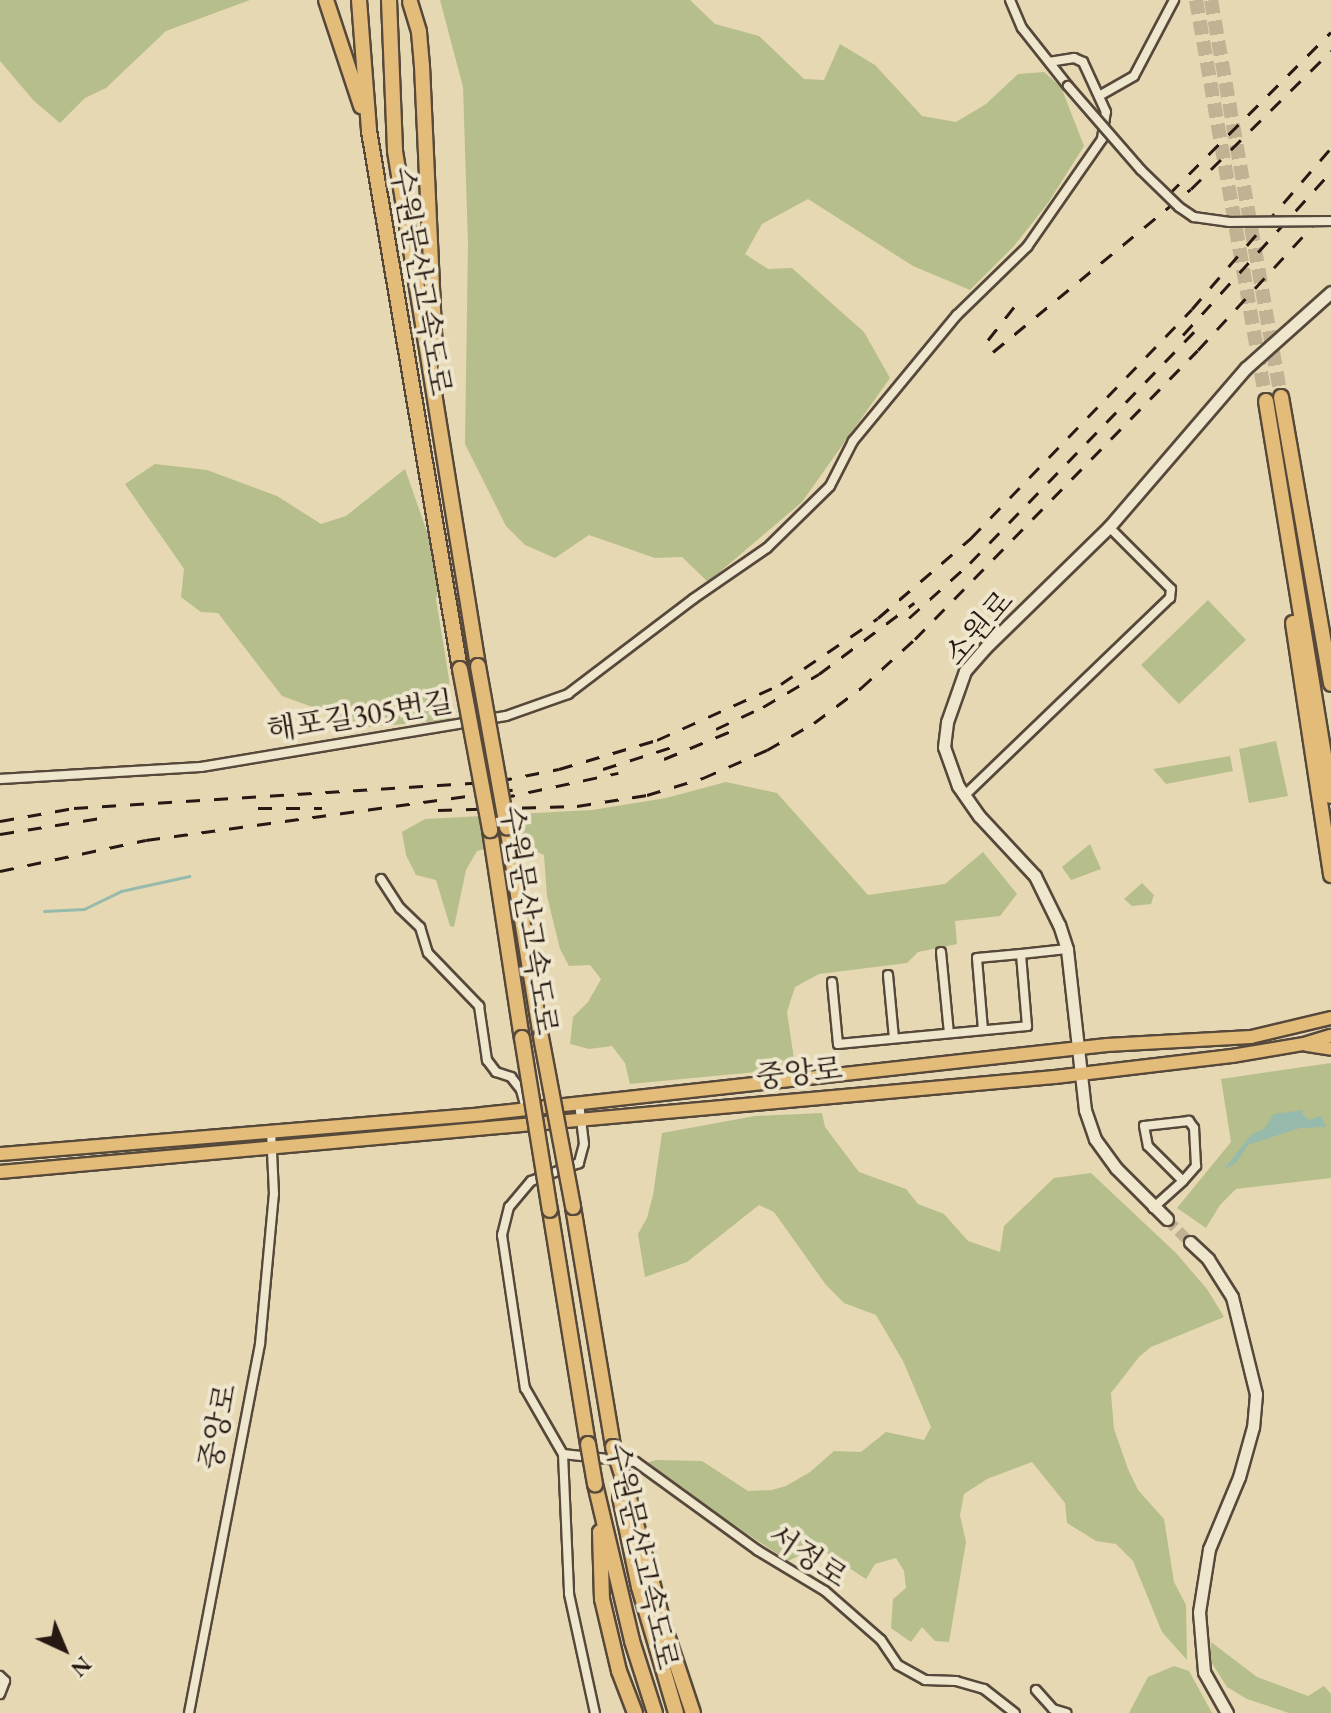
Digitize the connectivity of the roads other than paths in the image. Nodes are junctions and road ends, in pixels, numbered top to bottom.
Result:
1 (326, 0) edge
2 (359, 0) edge
3 (389, 0) edge
4 (1010, 0) edge
5 (1174, 0) edge
6 (410, 2) dead end
7 (1050, 62) junction
8 (1099, 96) junction
9 (369, 131) junction
10 (1331, 221) edge
11 (1331, 292) edge
12 (1281, 397) tunnel mouth
13 (1266, 401) tunnel mouth
14 (439, 419) junction
15 (1109, 527) junction
16 (1286, 531) junction
17 (1305, 532) junction
18 (1331, 636) edge
19 (1331, 684) edge
20 (0, 779) edge
21 (964, 796) junction
22 (1331, 796) edge
23 (1331, 875) edge
24 (381, 879) dead end
25 (1067, 949) junction
26 (941, 952) dead end
27 (1021, 954) junction
28 (888, 975) dead end
29 (832, 982) dead end
30 (1331, 1011) edge
31 (1331, 1018) edge
32 (1313, 1024) junction
33 (983, 1030) junction
34 (949, 1033) junction
35 (1331, 1036) edge
36 (894, 1038) junction
37 (1304, 1044) junction
38 (1331, 1049) edge
39 (1078, 1051) junction
40 (1082, 1074) junction
41 (579, 1103) junction
42 (526, 1109) junction
43 (581, 1121) junction
44 (271, 1131) junction
45 (271, 1147) junction
46 (0, 1154) edge
47 (0, 1172) edge
48 (1183, 1181) junction
49 (1153, 1208) junction
50 (1167, 1219) tunnel mouth
51 (1190, 1242) tunnel mouth
52 (563, 1454) junction
53 (622, 1486) junction
54 (600, 1504) junction
55 (0, 1676) edge
56 (1036, 1690) dead end
57 (0, 1694) edge
58 (189, 1713) edge
59 (595, 1713) edge
60 (635, 1713) edge
61 (655, 1713) edge
62 (676, 1713) edge
63 (693, 1713) edge
64 (1015, 1713) edge
65 (1066, 1713) edge
66 (1227, 1713) edge

1 - 9 highway, 수원문산고속도로
2 - 9 highway, 수원문산고속도로
3 - 14 highway, 수원문산고속도로
4 - 7 street
5 - 8 street
6 - 14 highway, 수원문산고속도로
7 - 8 street
7 - 10 street, bridge
8 - 20 street, 해포길305번길
9 - 54 highway, 수원문산고속도로, bridge
11 - 15 main road, 소원로
12 - 17 highway
13 - 16 highway
14 - 53 highway, 수원문산고속도로, bridge
15 - 21 main road, 소원로
15 - 21 street
16 - 22 highway
16 - 23 highway
17 - 18 highway
17 - 19 highway
21 - 25 main road, 소원로
24 - 42 street
25 - 27 street
25 - 39 main road, 소원로
26 - 34 street
27 - 33 street
27 - 33 street
28 - 36 street
29 - 36 street
30 - 32 main road
31 - 32 main road, 중앙로
32 - 39 main road, 중앙로
33 - 34 street
34 - 36 street
35 - 37 main road, 중앙로
37 - 38 main road
37 - 40 main road, 중앙로
39 - 40 main road, 소원로
39 - 41 main road, 중앙로
40 - 43 main road, 중앙로
40 - 49 main road
41 - 42 main road, 중앙로
41 - 43 street
42 - 44 main road, 중앙로
43 - 45 main road, 중앙로
43 - 52 street
44 - 45 street, 중앙로
44 - 46 main road, 중앙로
45 - 47 main road, 중앙로
45 - 58 street, 중앙로
48 - 48 street
48 - 49 street
49 - 50 main road
51 - 66 main road
52 - 59 street
52 - 64 street, 서정로
53 - 62 highway, 수원문산고속도로
53 - 63 highway
54 - 60 highway
54 - 61 highway, 수원문산고속도로
55 - 57 street
56 - 65 street

